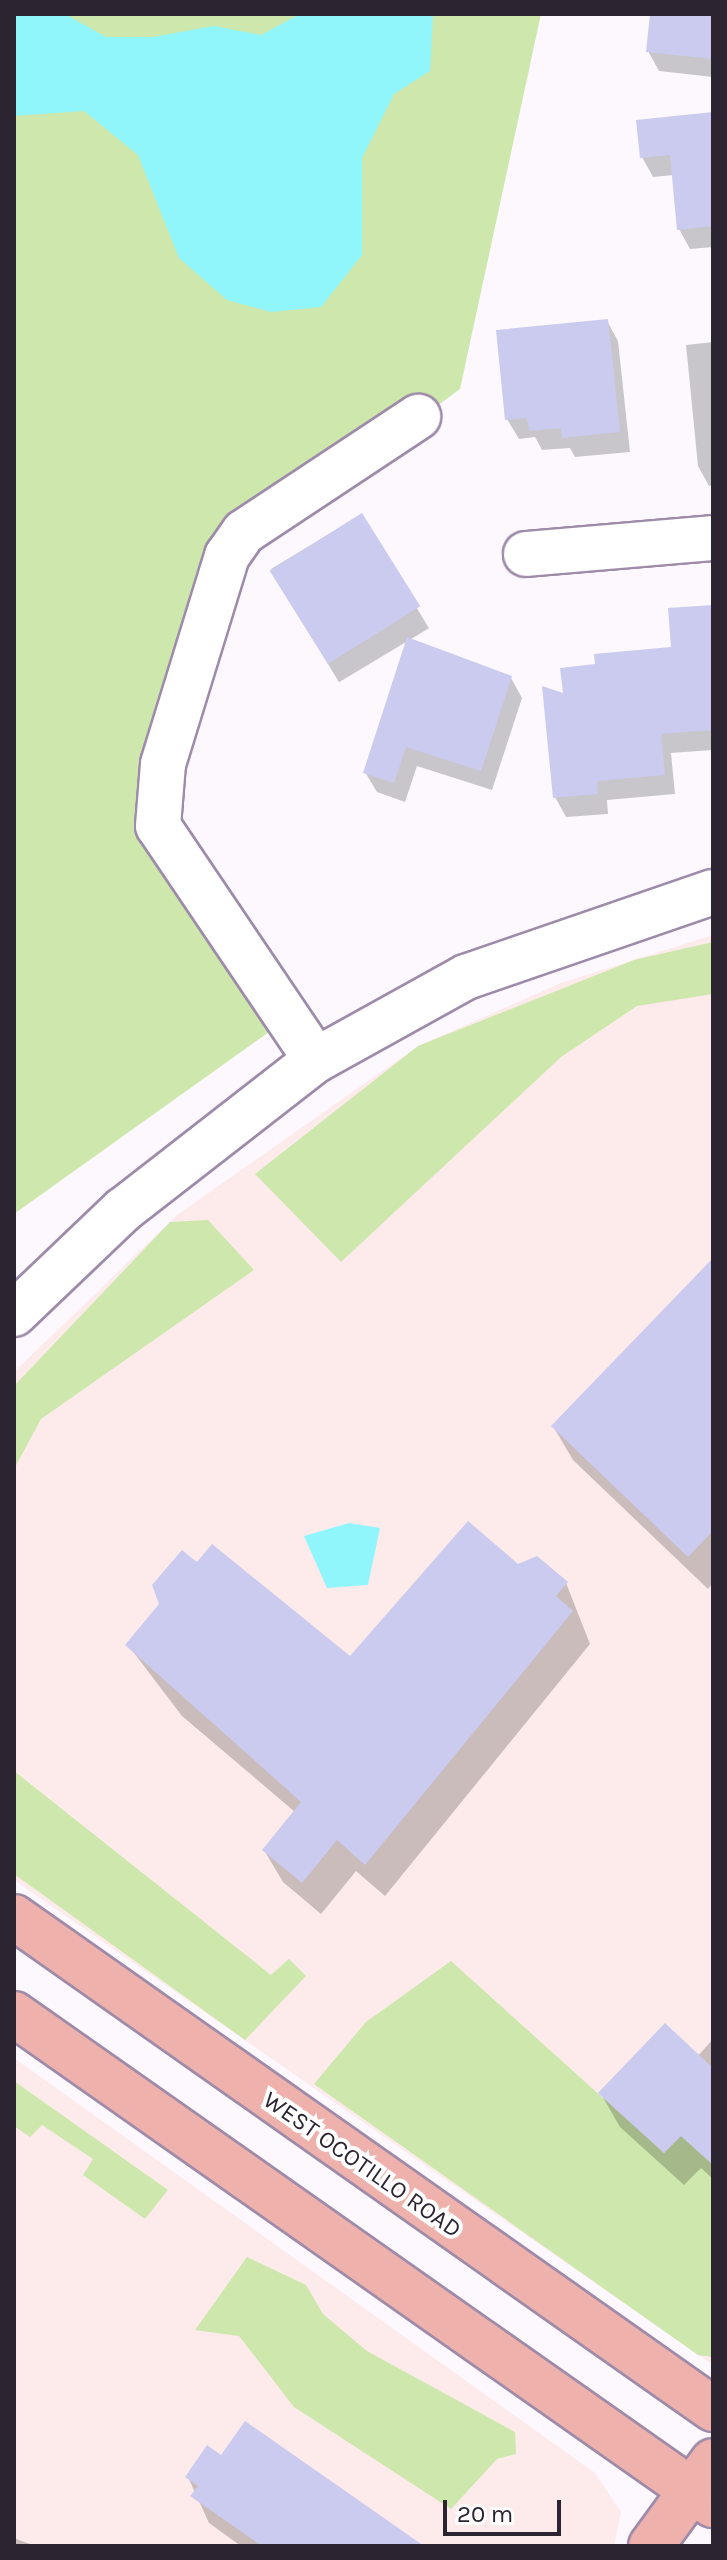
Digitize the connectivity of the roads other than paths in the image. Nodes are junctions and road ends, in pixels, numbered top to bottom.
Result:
1 (418, 417) dead end
2 (713, 538) edge
3 (526, 554) dead end
4 (713, 892) edge
5 (316, 1060) junction
6 (14, 1314) edge
7 (14, 1917) edge
8 (14, 2014) edge
9 (713, 2409) edge
10 (706, 2486) edge
11 (651, 2546) edge

1 - 5 street
2 - 3 street
4 - 5 street
5 - 6 street
7 - 9 main road, WEST OCOTILLO ROAD
8 - 10 main road
10 - 11 main road

